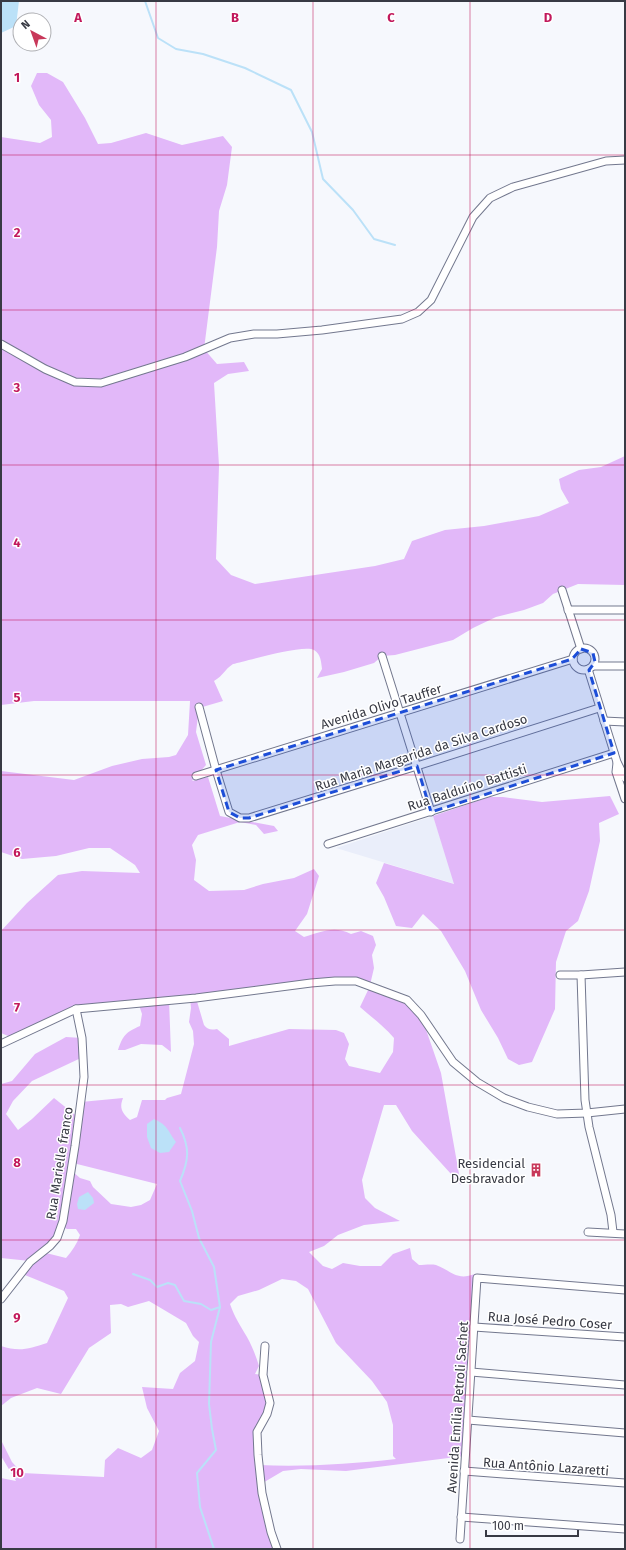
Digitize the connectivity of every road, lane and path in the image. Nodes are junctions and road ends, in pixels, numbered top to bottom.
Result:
1 (625, 160) edge
2 (1, 344) edge
3 (562, 590) dead end
4 (568, 610) junction
5 (625, 610) edge
6 (581, 649) junction
7 (382, 656) dead end
8 (573, 659) junction
9 (625, 666) edge
10 (591, 668) junction
11 (199, 708) dead end
12 (599, 708) junction
13 (400, 713) junction
14 (604, 721) junction
15 (625, 722) edge
16 (614, 753) junction
17 (417, 766) junction
18 (216, 770) junction
19 (622, 773) edge
20 (196, 776) dead end
21 (625, 799) edge
22 (431, 812) junction
23 (328, 844) dead end
24 (625, 972) edge
25 (560, 975) dead end
26 (581, 975) junction
27 (76, 1008) junction
28 (1, 1044) edge
29 (625, 1109) edge
30 (587, 1113) junction
31 (588, 1232) dead end
32 (613, 1232) junction
33 (625, 1234) edge
34 (625, 1290) edge
35 (1, 1299) edge
36 (474, 1327) junction
37 (625, 1337) edge
38 (265, 1346) dead end
39 (471, 1372) junction
40 (625, 1385) edge
41 (468, 1420) junction
42 (625, 1433) edge
43 (464, 1472) junction
44 (625, 1483) edge
45 (462, 1517) junction
46 (625, 1530) edge
47 (460, 1539) dead end
48 (277, 1549) edge

1 - 2 street
3 - 4 street
4 - 5 street
4 - 6 street
6 - 8 street
6 - 10 street
7 - 13 street
8 - 10 street
8 - 13 street, Avenida Olivo Tauffer
9 - 10 street
10 - 12 street
11 - 18 street
12 - 14 street
12 - 17 street, Rua Maria Margarida da Silva Cardoso
13 - 17 street
13 - 18 street, Avenida Olivo Tauffer
14 - 15 street
14 - 16 street
16 - 19 street
16 - 22 street, Rua Balduíno Battisti
17 - 18 street, Rua Maria Margarida da Silva Cardoso
17 - 22 street
18 - 20 street, Avenida Olivo Tauffer
19 - 21 street
22 - 23 street, Rua Balduíno Battisti
24 - 26 street
25 - 26 street
26 - 30 street
27 - 28 street
27 - 30 street
27 - 35 street, Rua Marielle franco
29 - 30 street
30 - 32 street
31 - 32 street
32 - 33 street
34 - 36 street, Avenida Emília Petroli Sachet
36 - 37 street, Rua José Pedro Coser
36 - 39 street, Avenida Emília Petroli Sachet
38 - 48 street
39 - 40 street
39 - 41 street, Avenida Emília Petroli Sachet
41 - 42 street
41 - 43 street, Avenida Emília Petroli Sachet
43 - 44 street, Rua Antônio Lazaretti
43 - 45 street, Avenida Emília Petroli Sachet
45 - 46 street
45 - 47 street, Avenida Emília Petroli Sachet

